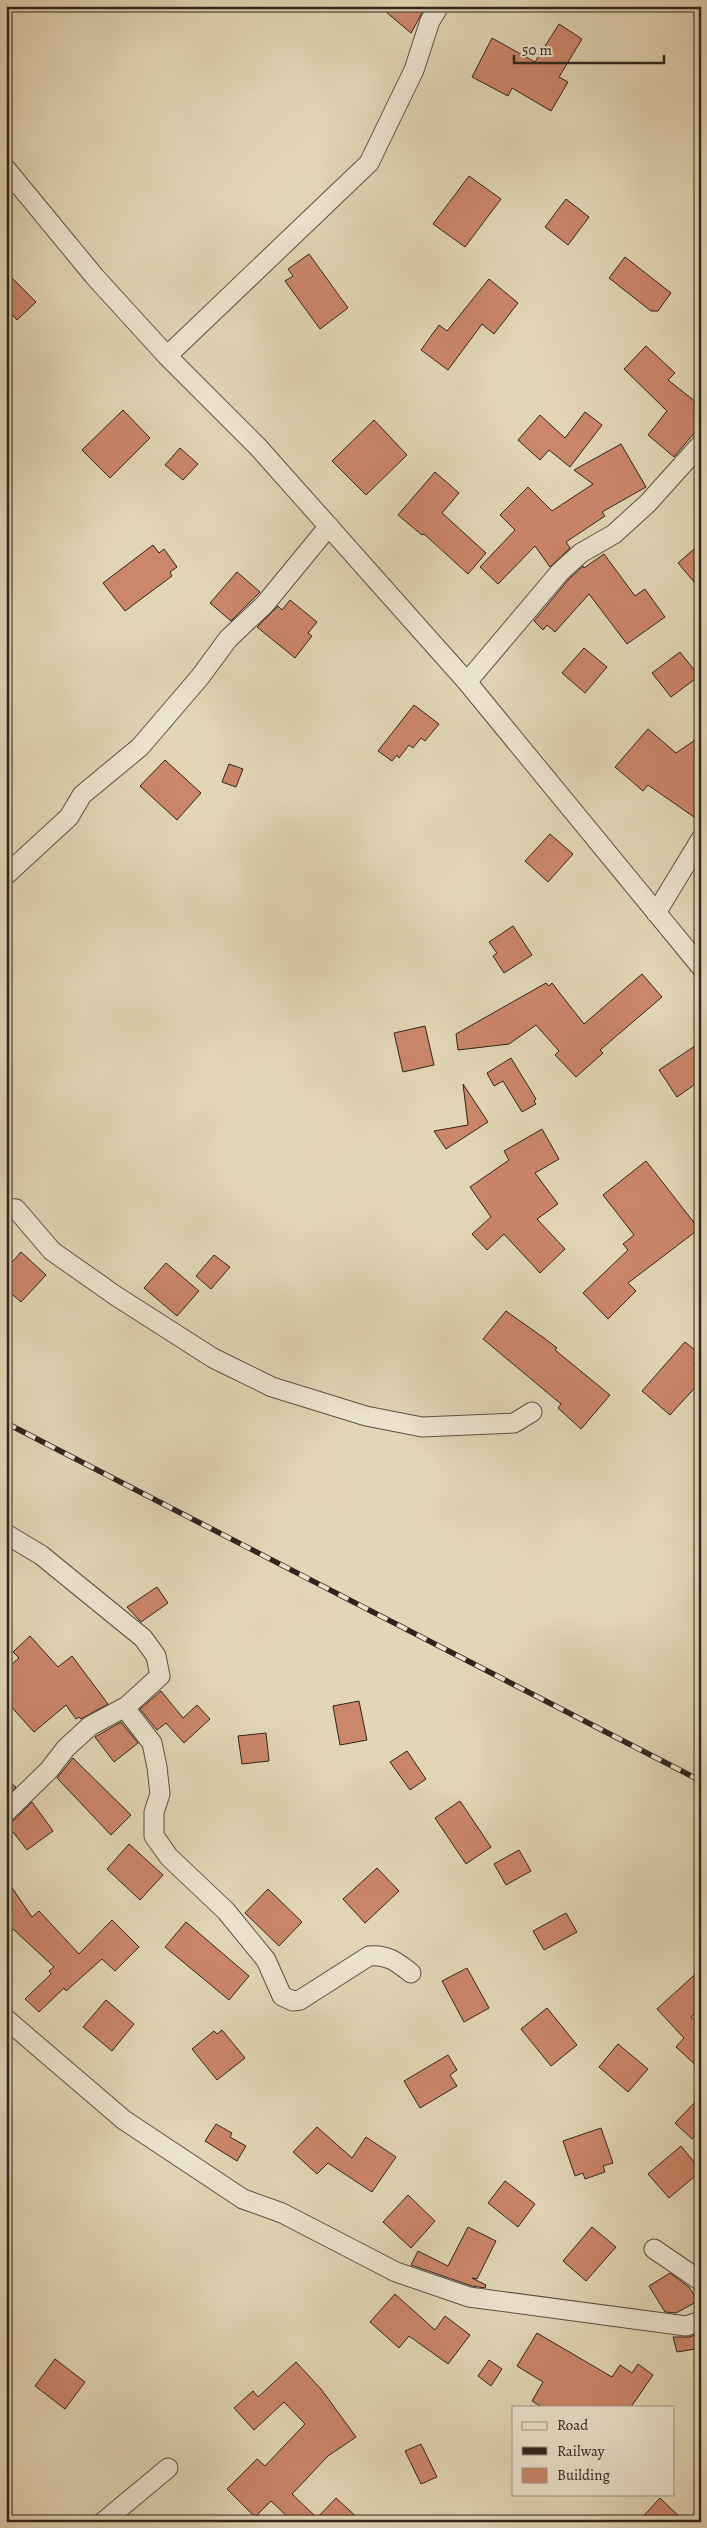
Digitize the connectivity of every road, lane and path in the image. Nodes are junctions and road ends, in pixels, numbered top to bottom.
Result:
1 (439, 6) edge
2 (6, 169) edge
3 (167, 356) junction
4 (701, 444) edge
5 (329, 526) junction
6 (467, 682) junction
7 (701, 839) edge
8 (6, 875) edge
9 (656, 913) junction
10 (701, 967) edge
11 (6, 1208) edge
12 (532, 1412) dead end
13 (6, 1534) edge
14 (127, 1706) junction
15 (6, 1812) edge
16 (411, 1973) dead end
17 (6, 2019) edge
18 (654, 2249) dead end
19 (701, 2281) edge
20 (701, 2321) edge
21 (168, 2468) dead end
22 (103, 2522) edge

1 - 3 street
2 - 3 street
3 - 5 street
4 - 6 street
5 - 6 street
5 - 8 street
6 - 9 street
7 - 9 street
9 - 10 street
11 - 12 street
13 - 14 street
14 - 15 street
14 - 16 street
17 - 20 street
18 - 19 street
21 - 22 street

